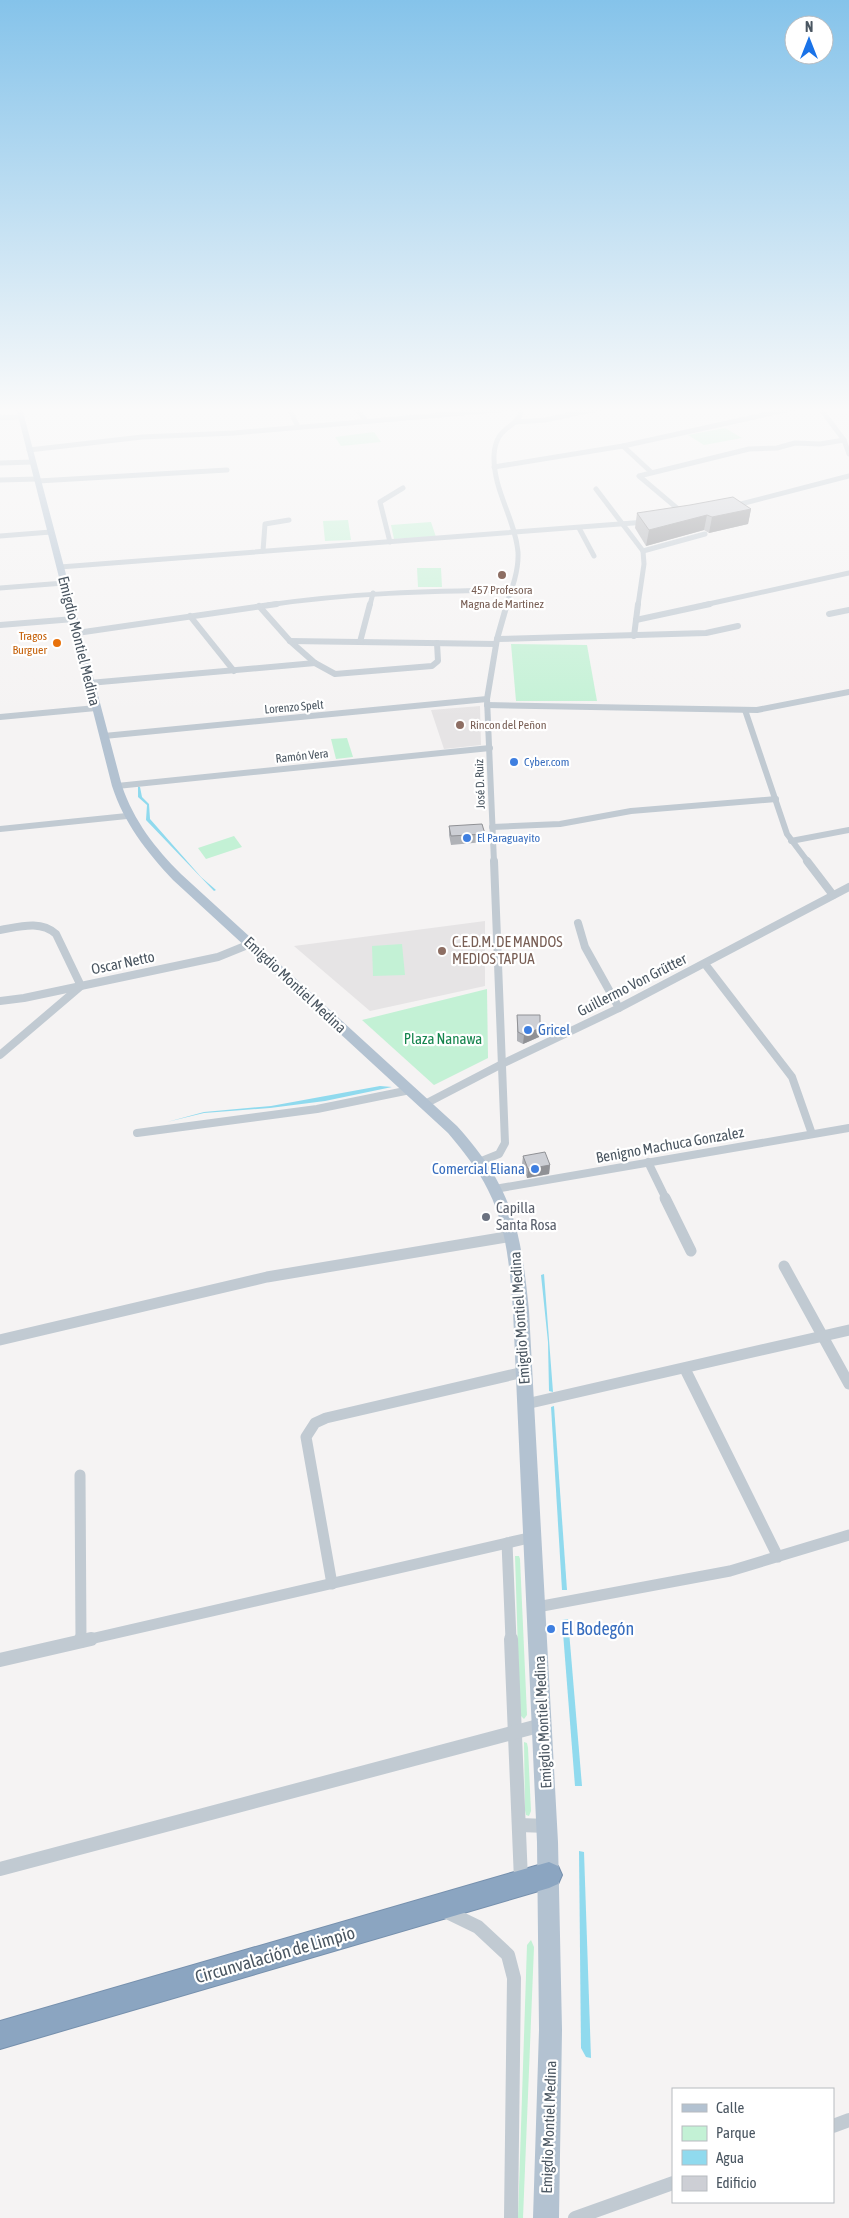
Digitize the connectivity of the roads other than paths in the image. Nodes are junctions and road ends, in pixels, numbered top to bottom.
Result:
1 (46, 512) edge
2 (382, 512) edge
3 (506, 512) edge
4 (615, 512) edge
5 (681, 512) edge
6 (695, 514) edge
7 (686, 516) junction
8 (677, 517) edge
9 (288, 520) dead end
10 (651, 521) edge
11 (625, 524) junction
12 (579, 528) junction
13 (51, 532) junction
14 (513, 533) junction
15 (705, 534) dead end
16 (0, 536) edge
17 (390, 542) junction
18 (263, 551) junction
19 (643, 552) junction
20 (594, 556) dead end
21 (60, 567) junction
22 (849, 573) edge
23 (64, 584) junction
24 (0, 588) edge
25 (510, 590) junction
26 (373, 593) junction
27 (259, 606) junction
28 (849, 610) edge
29 (830, 614) dead end
30 (190, 616) junction
31 (636, 620) junction
32 (0, 625) edge
33 (76, 626) junction
34 (738, 626) dead end
35 (634, 636) junction
36 (290, 641) junction
37 (496, 641) junction
38 (360, 642) junction
39 (437, 643) junction
40 (316, 664) junction
41 (234, 671) junction
42 (89, 683) junction
43 (849, 692) edge
44 (487, 702) junction
45 (96, 708) junction
46 (745, 710) junction
47 (0, 717) edge
48 (104, 736) junction
49 (490, 748) junction
50 (117, 786) junction
51 (776, 799) junction
52 (127, 816) junction
53 (492, 827) junction
54 (0, 829) edge
55 (849, 830) edge
56 (791, 841) junction
57 (849, 887) edge
58 (833, 895) junction
59 (578, 923) dead end
60 (0, 930) edge
61 (250, 944) junction
62 (705, 964) junction
63 (81, 986) junction
64 (0, 1001) edge
65 (618, 1008) junction
66 (0, 1055) edge
67 (502, 1064) junction
68 (410, 1090) junction
69 (425, 1104) junction
70 (849, 1128) edge
71 (137, 1133) dead end
72 (812, 1134) junction
73 (479, 1162) junction
74 (648, 1162) junction
75 (495, 1189) junction
76 (512, 1236) junction
77 (691, 1251) dead end
78 (784, 1266) dead end
79 (849, 1330) edge
80 (822, 1337) junction
81 (0, 1340) edge
82 (685, 1369) junction
83 (524, 1372) junction
84 (849, 1384) edge
85 (526, 1404) junction
86 (80, 1475) dead end
87 (849, 1535) edge
88 (534, 1537) junction
89 (507, 1543) junction
90 (778, 1557) junction
91 (332, 1584) junction
92 (537, 1607) junction
93 (81, 1641) junction
94 (0, 1660) edge
95 (542, 1725) junction
96 (514, 1732) junction
97 (519, 1825) junction
98 (548, 1826) junction
99 (0, 1869) edge
100 (550, 1875) junction
101 (522, 1883) junction
102 (438, 1907) junction
103 (0, 2035) edge
104 (849, 2120) edge
105 (834, 2126) edge
106 (672, 2183) edge
107 (511, 2218) edge
108 (546, 2218) edge
109 (575, 2218) edge

1 - 13 main road, Emigdio Montiel Medina
2 - 17 street
3 - 14 street, José D. Ruiz
4 - 11 street
5 - 7 street
6 - 7 street
7 - 8 street
9 - 18 street
10 - 11 street
11 - 12 street
11 - 19 street
12 - 14 street
12 - 20 street
13 - 16 street
13 - 21 main road, Emigdio Montiel Medina
14 - 17 street
14 - 25 street, José D. Ruiz
15 - 19 street
17 - 18 street
18 - 21 street
19 - 31 street
21 - 23 main road, Emigdio Montiel Medina
22 - 31 street
23 - 24 street
23 - 33 main road, Emigdio Montiel Medina
25 - 26 street
25 - 37 street, José D. Ruiz
26 - 27 street
26 - 38 street
27 - 30 street
27 - 36 street
28 - 29 street
30 - 33 street
30 - 41 street
31 - 35 street
32 - 33 street
33 - 42 main road, Emigdio Montiel Medina
34 - 35 street
35 - 37 street
36 - 38 street
36 - 40 street
37 - 39 street
37 - 44 street, José D. Ruiz
38 - 39 street
39 - 40 street
40 - 41 street
41 - 42 street
42 - 45 main road, Emigdio Montiel Medina
43 - 46 street, Lorenzo Spelt
44 - 46 street, Lorenzo Spelt
44 - 48 street, Lorenzo Spelt
44 - 49 street, José D. Ruiz
45 - 47 street
45 - 48 main road, Emigdio Montiel Medina
46 - 51 street
48 - 50 main road, Emigdio Montiel Medina
49 - 50 street, Ramón Vera
49 - 53 street, José D. Ruiz
50 - 52 main road, Emigdio Montiel Medina
51 - 53 street
51 - 56 street
52 - 54 street
52 - 61 main road, Emigdio Montiel Medina
53 - 67 street, José D. Ruiz
55 - 56 street
56 - 58 street
57 - 58 street, Guillermo Von Grütter
58 - 62 street, Guillermo Von Grütter
59 - 65 street
60 - 63 street
61 - 63 street, Oscar Netto
61 - 68 main road, Emigdio Montiel Medina
62 - 65 street, Guillermo Von Grütter
62 - 72 street
63 - 64 street, Oscar Netto
63 - 66 street
65 - 67 street, Guillermo Von Grütter
67 - 69 street, Guillermo Von Grütter
67 - 73 street, José D. Ruiz
68 - 69 main road, Emigdio Montiel Medina
68 - 71 street
69 - 73 main road, Emigdio Montiel Medina
70 - 72 street, Benigno Machuca Gonzalez
72 - 74 street, Benigno Machuca Gonzalez
73 - 75 main road, Emigdio Montiel Medina
74 - 75 street, Benigno Machuca Gonzalez
74 - 77 street
75 - 76 main road, Emigdio Montiel Medina
76 - 81 street
76 - 83 main road, Emigdio Montiel Medina
78 - 80 street
79 - 80 street
80 - 82 street
80 - 84 street
82 - 85 street
82 - 90 street
83 - 85 main road, Emigdio Montiel Medina
83 - 91 street
85 - 88 main road, Emigdio Montiel Medina
86 - 93 street
87 - 90 street
88 - 89 street
88 - 92 main road, Emigdio Montiel Medina
89 - 91 street
89 - 96 street
90 - 92 street
91 - 93 street
92 - 95 main road, Emigdio Montiel Medina
93 - 94 street
95 - 96 street
95 - 98 main road, Emigdio Montiel Medina
96 - 97 street
96 - 99 street
97 - 98 street
97 - 101 street
98 - 100 main road, Emigdio Montiel Medina
100 - 101 highway, Circunvalación de Limpio
100 - 108 main road, Emigdio Montiel Medina
101 - 102 highway, Circunvalación de Limpio
102 - 103 highway, Circunvalación de Limpio
102 - 107 street
104 - 105 street
106 - 109 street

